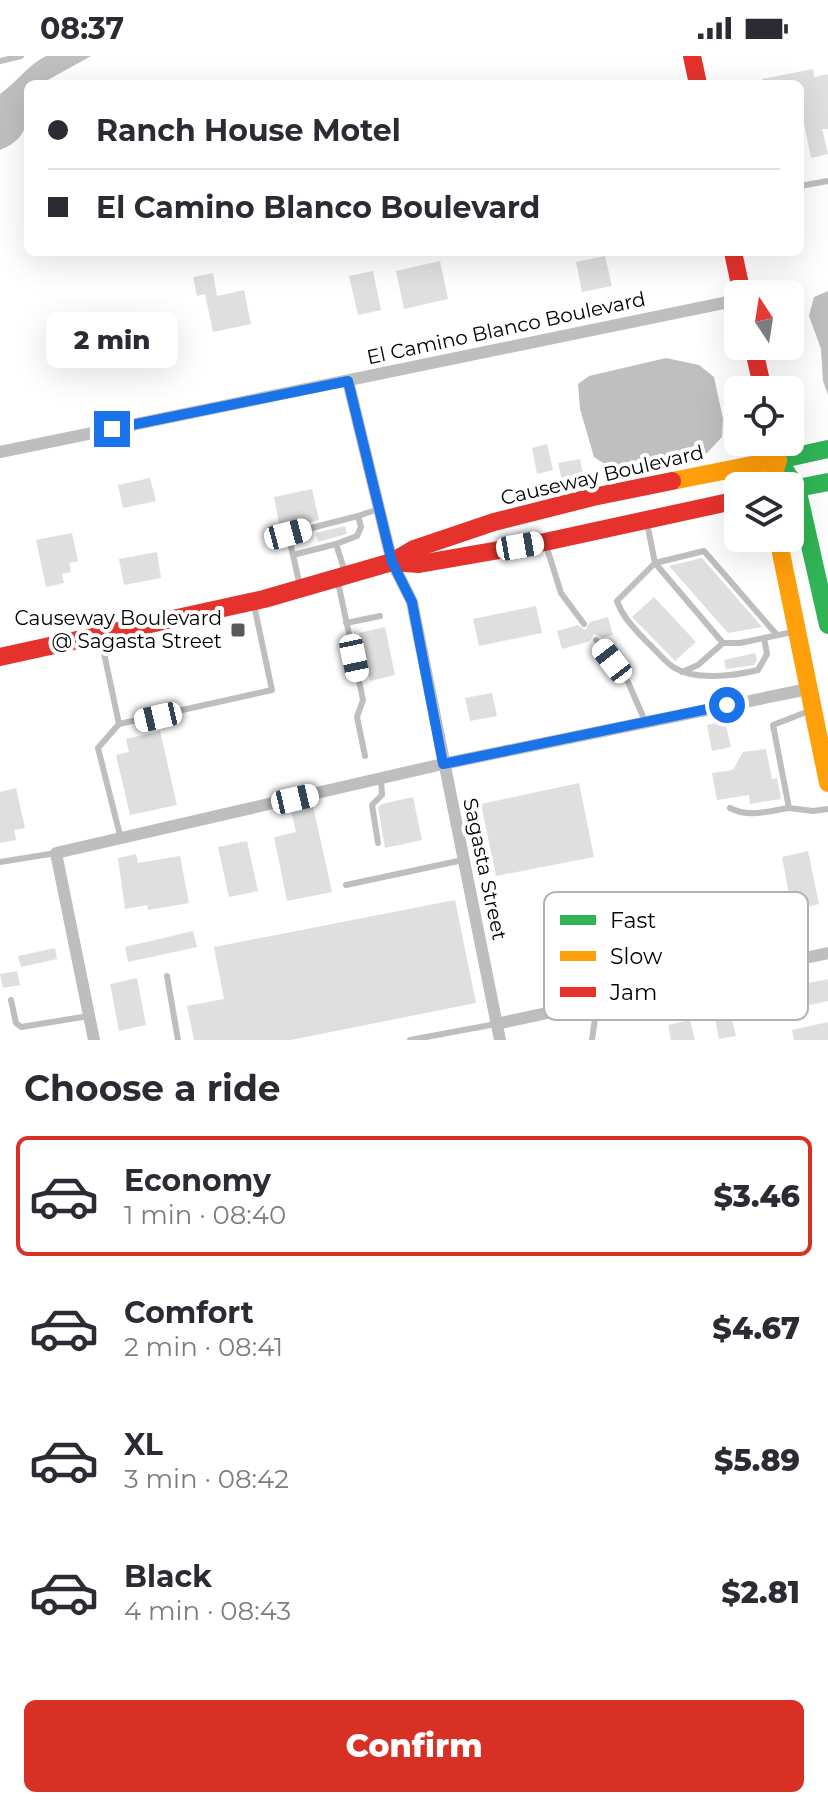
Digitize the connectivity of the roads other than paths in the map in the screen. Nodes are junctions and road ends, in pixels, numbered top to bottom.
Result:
1 (21, 56) edge
2 (692, 56) edge
3 (0, 61) edge
4 (697, 80) edge
5 (828, 181) edge
6 (804, 185) edge
7 (734, 256) edge
8 (739, 280) edge
9 (724, 303) edge
10 (348, 381) junction
11 (828, 449) edge
12 (804, 450) edge
13 (0, 452) edge
14 (756, 456) edge
15 (828, 482) edge
16 (804, 486) edge
17 (724, 503) edge
18 (379, 509) junction
19 (358, 516) junction
20 (647, 520) junction
21 (804, 527) edge
22 (545, 542) junction
23 (336, 544) junction
24 (781, 552) edge
25 (293, 555) junction
26 (392, 562) junction
27 (655, 563) junction
28 (341, 577) junction
29 (301, 589) junction
30 (253, 601) junction
31 (380, 616) dead end
32 (827, 618) edge
33 (346, 623) junction
34 (584, 624) dead end
35 (796, 631) junction
36 (100, 635) junction
37 (777, 635) junction
38 (764, 638) junction
39 (596, 640) dead end
40 (723, 643) junction
41 (0, 657) edge
42 (682, 672) junction
43 (808, 689) junction
44 (813, 710) junction
45 (646, 722) junction
46 (119, 724) junction
47 (365, 756) dead end
48 (443, 764) junction
49 (381, 779) junction
50 (828, 783) edge
51 (730, 808) dead end
52 (789, 808) junction
53 (828, 809) edge
54 (121, 839) junction
55 (378, 843) dead end
56 (56, 853) junction
57 (463, 860) junction
58 (0, 862) edge
59 (346, 885) dead end
60 (828, 953) edge
61 (808, 957) edge
62 (167, 976) dead end
63 (11, 1000) dead end
64 (544, 1014) edge
65 (89, 1016) junction
66 (595, 1020) edge
67 (496, 1024) junction
68 (94, 1040) edge
69 (178, 1040) edge
70 (410, 1040) edge
71 (500, 1040) edge
72 (592, 1040) edge

1 - 3 lane
2 - 4 main road
5 - 6 lane
7 - 8 main road
9 - 10 street, El Camino Blanco Boulevard
10 - 13 street, El Camino Blanco Boulevard
10 - 18 street, Sagasta Street
11 - 12 main road, Causeway Boulevard
14 - 26 main road, Causeway Boulevard
15 - 16 main road
17 - 20 main road, Causeway Boulevard
18 - 19 lane
18 - 26 street, Sagasta Street
19 - 23 lane
19 - 25 lane
20 - 22 main road, Causeway Boulevard
20 - 27 lane
21 - 32 main road
22 - 26 main road, Causeway Boulevard
22 - 34 lane
23 - 25 lane
23 - 28 lane
24 - 35 main road
25 - 29 lane
26 - 28 main road, Causeway Boulevard
26 - 48 street, Sagasta Street
27 - 37 lane
27 - 40 lane
27 - 42 lane
28 - 29 main road, Causeway Boulevard
28 - 33 lane
29 - 30 main road, Causeway Boulevard
30 - 36 main road, Causeway Boulevard
30 - 46 lane
31 - 33 lane
33 - 47 lane
35 - 37 lane
35 - 43 main road
36 - 41 main road, Causeway Boulevard
36 - 46 lane
37 - 38 lane
38 - 40 lane
38 - 42 lane
39 - 45 lane
40 - 42 lane
43 - 44 main road
43 - 45 street
44 - 50 main road
44 - 52 lane
45 - 48 street
46 - 54 lane
48 - 49 street
48 - 57 street, Sagasta Street
49 - 54 street
49 - 55 lane
51 - 52 lane
52 - 53 lane
54 - 56 street
56 - 58 lane
56 - 65 street
57 - 59 lane
57 - 67 street, Sagasta Street
60 - 61 street
62 - 69 lane
63 - 65 lane
64 - 67 street
65 - 68 street
66 - 72 lane
67 - 70 lane
67 - 71 street, Sagasta Street

